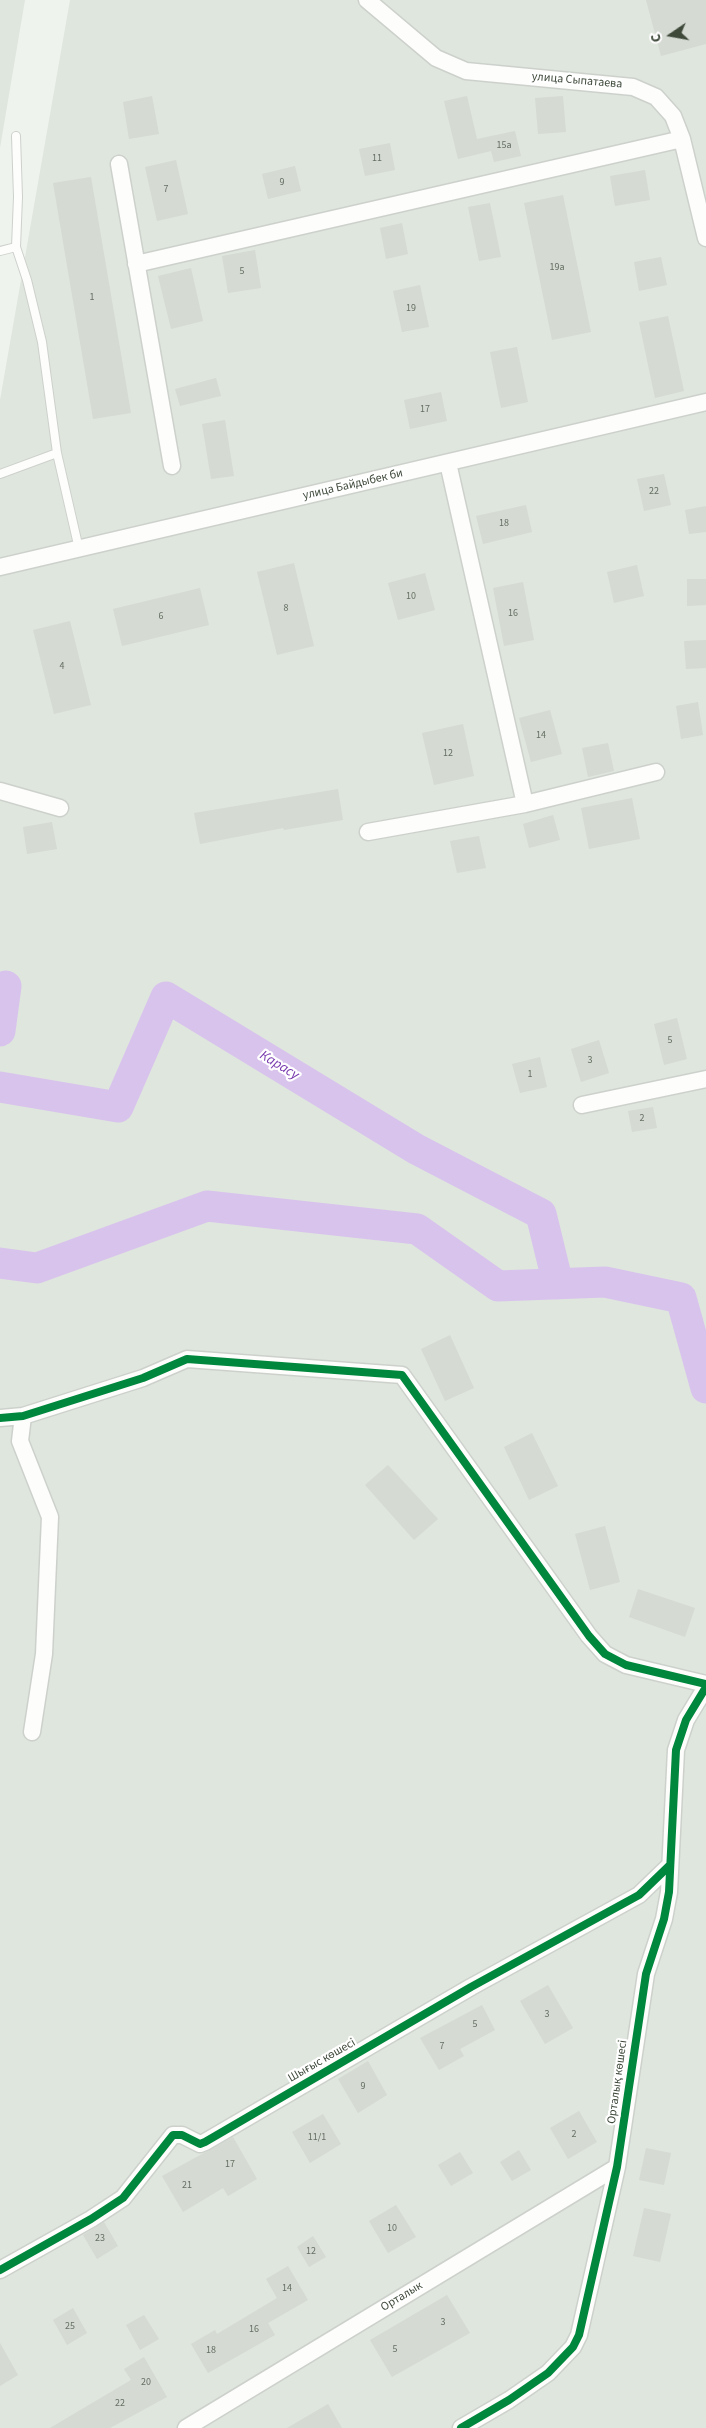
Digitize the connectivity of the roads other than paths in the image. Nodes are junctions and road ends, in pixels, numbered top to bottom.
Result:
1 (367, 0) edge
2 (16, 136) dead end
3 (682, 139) junction
4 (119, 164) dead end
5 (706, 238) edge
6 (16, 247) junction
7 (0, 251) edge
8 (136, 264) junction
9 (706, 402) edge
10 (56, 453) junction
11 (448, 463) junction
12 (172, 466) dead end
13 (0, 474) edge
14 (79, 549) junction
15 (0, 568) edge
16 (656, 772) dead end
17 (0, 791) edge
18 (525, 804) junction
19 (60, 808) dead end
20 (368, 832) dead end
21 (706, 1079) edge
22 (582, 1105) dead end
23 (24, 1416) junction
24 (0, 1418) edge
25 (706, 1686) edge
26 (32, 1732) dead end
27 (669, 1866) junction
28 (617, 2167) junction
29 (0, 2270) edge
30 (186, 2428) edge
31 (461, 2428) edge

1 - 3 street, улица Сыпатаева
2 - 6 lane
3 - 5 street, улица Сыпатаева
3 - 8 street
4 - 8 street
6 - 7 lane
6 - 10 lane
8 - 12 street
9 - 11 street, улица Байдыбек би
10 - 13 lane
10 - 14 lane
11 - 14 street, улица Байдыбек би
11 - 18 street
14 - 15 street, улица Байдыбек би
16 - 18 street
17 - 19 street
18 - 20 street
21 - 22 street
23 - 24 street
23 - 25 street
23 - 26 street
25 - 27 street, Орталық көшесі
27 - 28 street, Орталық көшесі
27 - 29 street, Шығыс көшесі
28 - 30 street, Орталык
28 - 31 street, Орталық көшесі

